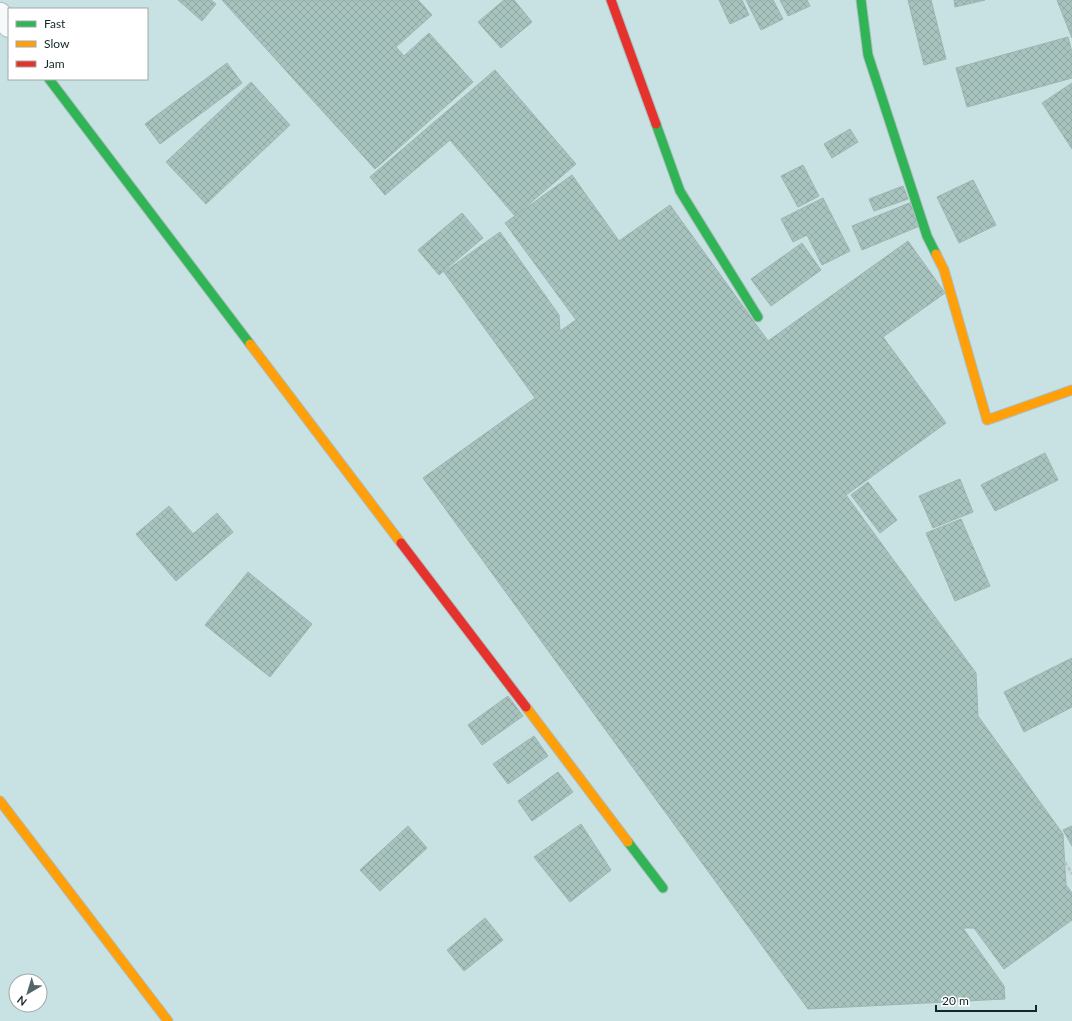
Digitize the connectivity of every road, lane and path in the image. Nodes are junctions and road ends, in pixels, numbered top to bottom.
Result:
1 (610, 0) edge
2 (861, 0) edge
3 (0, 14) edge
4 (8, 25) edge
5 (50, 80) edge
6 (758, 317) dead end
7 (1072, 390) edge
8 (0, 801) edge
9 (1065, 862) dead end
10 (1072, 874) edge
11 (663, 888) dead end
12 (168, 1021) edge

1 - 6 street
2 - 7 street
3 - 4 street
5 - 11 street
8 - 12 street
9 - 10 path

